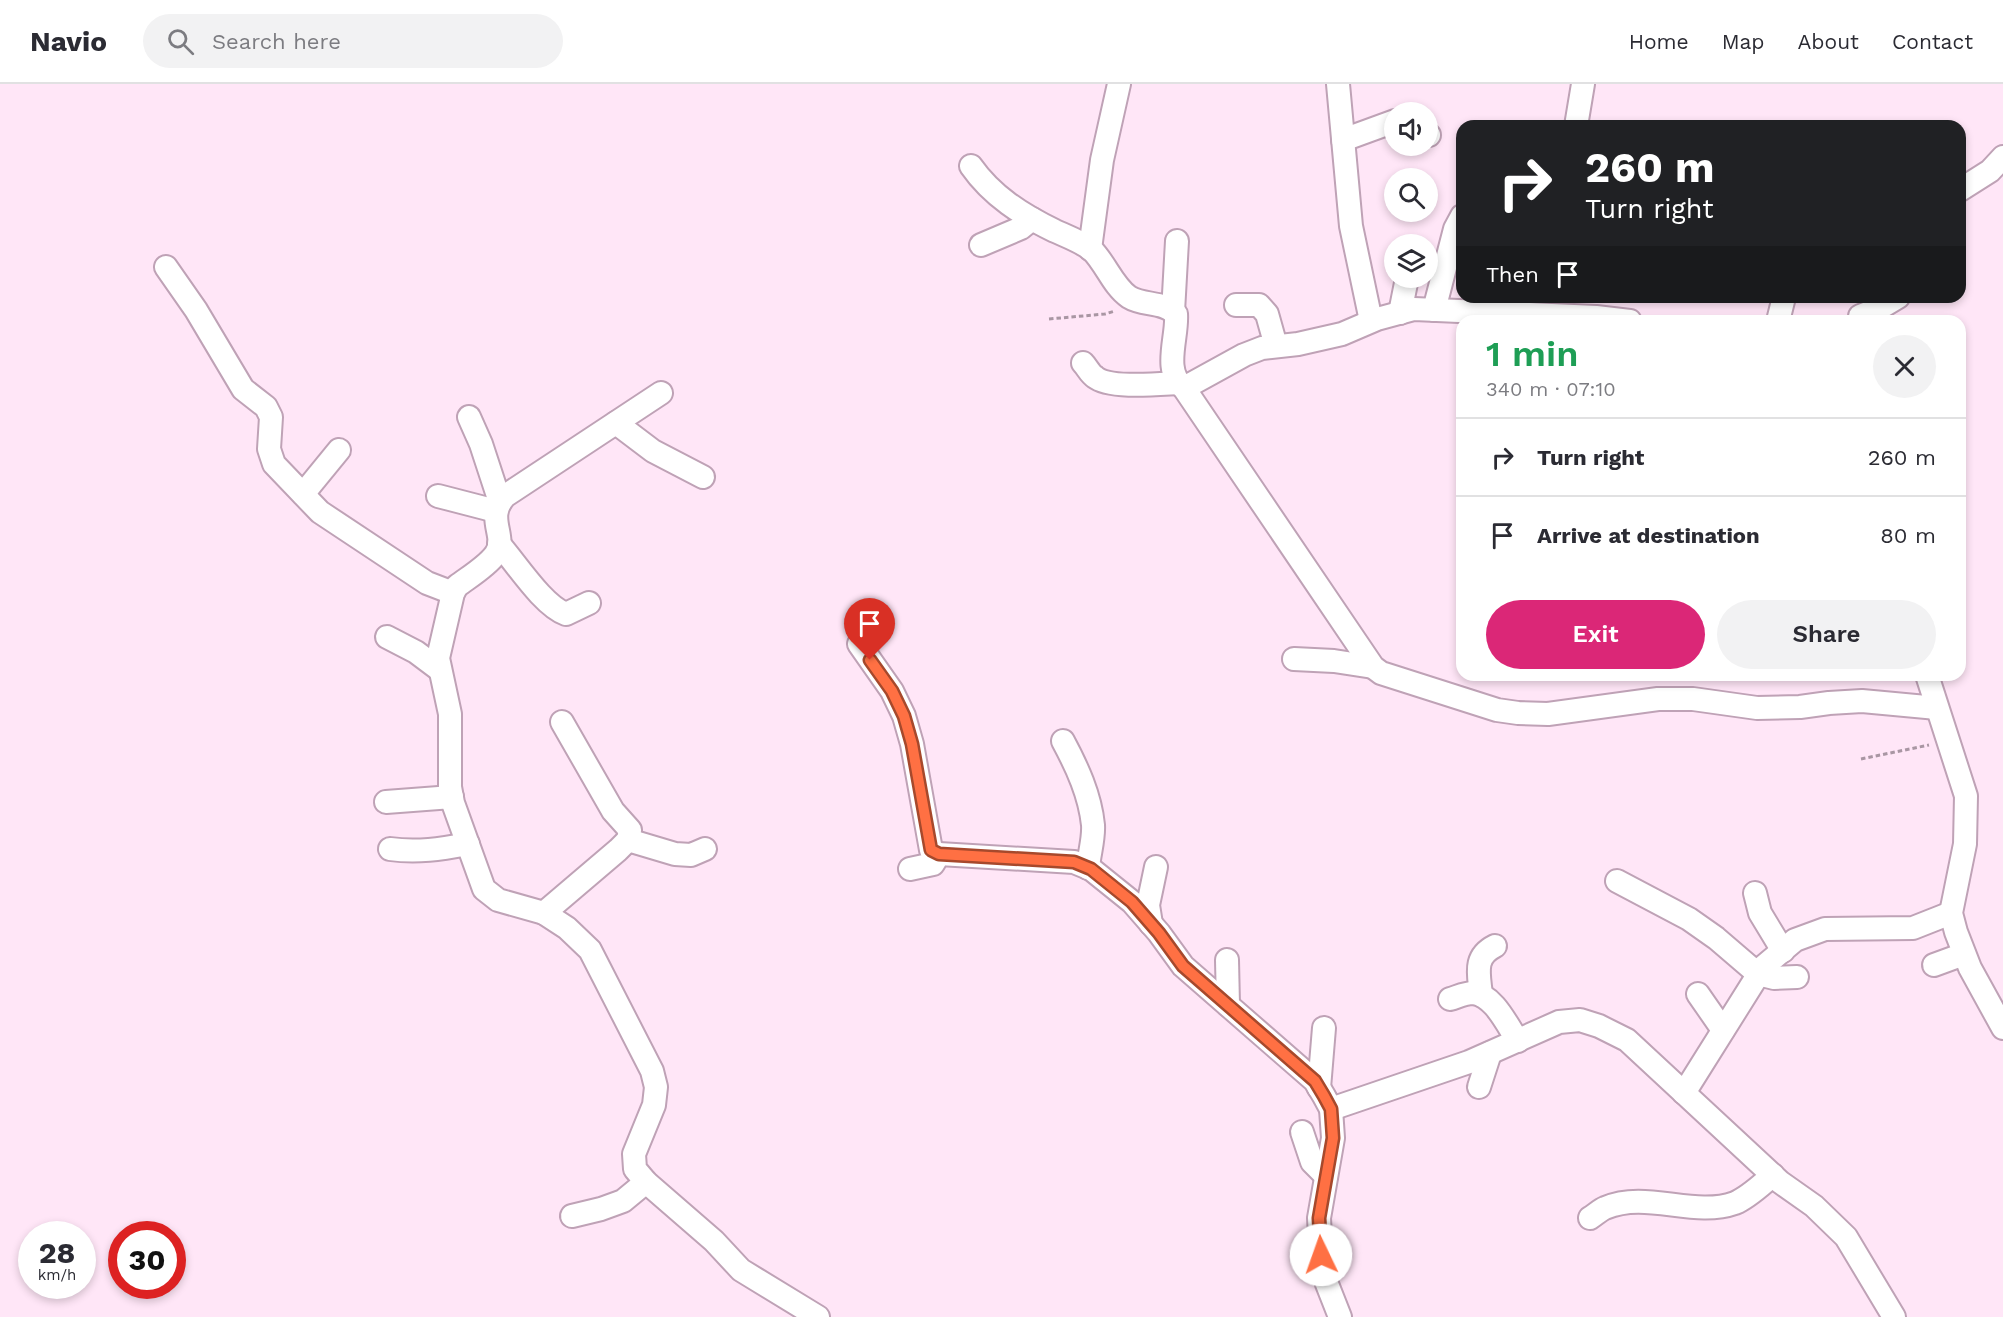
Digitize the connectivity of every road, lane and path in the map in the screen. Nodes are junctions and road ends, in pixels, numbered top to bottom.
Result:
1 (1119, 84) edge
2 (1338, 84) edge
3 (1583, 84) edge
4 (1577, 120) edge
5 (1384, 124) edge
6 (1343, 140) junction
7 (2003, 158) edge
8 (971, 166) dead end
9 (1966, 186) edge
10 (1032, 219) junction
11 (1456, 227) edge
12 (1177, 241) dead end
13 (981, 244) dead end
14 (1090, 249) junction
15 (166, 267) dead end
16 (1405, 288) edge
17 (1142, 302) junction
18 (1882, 303) edge
19 (1236, 305) dead end
20 (1585, 307) edge
21 (1434, 310) junction
22 (1860, 311) edge
23 (1173, 312) junction
24 (1400, 313) junction
25 (1610, 315) edge
26 (1049, 319) dead end
27 (1371, 321) junction
28 (1276, 346) junction
29 (1083, 363) dead end
30 (1181, 385) junction
31 (661, 393) dead end
32 (469, 417) dead end
33 (616, 423) junction
34 (339, 450) dead end
35 (704, 477) dead end
36 (303, 494) junction
37 (438, 496) dead end
38 (498, 506) junction
39 (499, 544) junction
40 (453, 593) junction
41 (590, 603) dead end
42 (387, 637) dead end
43 (859, 644) dead end
44 (1294, 659) dead end
45 (1373, 667) junction
46 (440, 670) junction
47 (1929, 681) edge
48 (1937, 708) junction
49 (562, 722) dead end
50 (1063, 741) dead end
51 (1949, 741) junction
52 (1862, 759) dead end
53 (452, 797) junction
54 (386, 802) dead end
55 (628, 840) junction
56 (468, 844) junction
57 (390, 849) dead end
58 (705, 849) dead end
59 (939, 854) junction
60 (1156, 867) dead end
61 (1088, 868) junction
62 (910, 869) dead end
63 (1617, 881) dead end
64 (1755, 893) dead end
65 (543, 913) junction
66 (1951, 913) junction
67 (1151, 924) junction
68 (1495, 946) dead end
69 (1783, 951) junction
70 (1964, 954) junction
71 (1227, 960) dead end
72 (1934, 965) dead end
73 (1758, 974) junction
74 (1797, 977) dead end
75 (1698, 994) dead end
76 (1481, 995) junction
77 (1450, 999) dead end
78 (1228, 1005) junction
79 (1324, 1028) dead end
80 (2003, 1028) edge
81 (1723, 1030) junction
82 (1518, 1041) junction
83 (1490, 1053) junction
84 (1479, 1087) dead end
85 (1319, 1088) junction
86 (1684, 1093) junction
87 (1331, 1109) junction
88 (1302, 1131) dead end
89 (1773, 1175) junction
90 (1326, 1176) junction
91 (646, 1182) junction
92 (572, 1216) dead end
93 (1590, 1218) dead end
94 (1889, 1316) edge
95 (818, 1317) edge
96 (1340, 1317) edge

1 - 14 street
2 - 6 street
3 - 4 street
5 - 6 street
6 - 27 street
7 - 9 street
8 - 10 street
10 - 13 street
10 - 14 street
11 - 21 street
12 - 23 street
14 - 17 street
15 - 36 street
16 - 24 street
17 - 23 street
17 - 26 path
18 - 22 street
19 - 28 street
20 - 21 street
20 - 25 street
21 - 24 street
23 - 30 street
24 - 27 street
27 - 28 street
28 - 30 street
29 - 30 street
30 - 45 street
31 - 33 street
32 - 38 street
33 - 35 street
33 - 38 street
34 - 36 street
36 - 40 street
37 - 38 street
38 - 39 street
39 - 40 street
39 - 41 street
40 - 46 street
42 - 46 street
43 - 59 street
44 - 45 street
45 - 48 street
46 - 53 street
47 - 48 street
48 - 51 street
49 - 55 street
50 - 61 street
51 - 52 path
51 - 66 street
53 - 54 street
53 - 56 street
55 - 58 street
55 - 65 street
56 - 57 street
56 - 65 street
59 - 61 street
59 - 62 street
60 - 67 street
61 - 67 street
63 - 73 street
64 - 69 street
65 - 91 street
66 - 69 street
66 - 70 street
67 - 78 street
68 - 76 street
69 - 73 street
70 - 72 street
70 - 80 street
71 - 78 street
73 - 74 street
73 - 81 street
75 - 81 street
76 - 77 street
76 - 82 street
78 - 85 street
79 - 85 street
81 - 86 street
82 - 83 street
82 - 86 street
83 - 84 street
83 - 87 street
85 - 87 street
86 - 89 street
87 - 90 street
88 - 90 street
89 - 93 street
89 - 94 street
90 - 96 street
91 - 92 street
91 - 95 street

